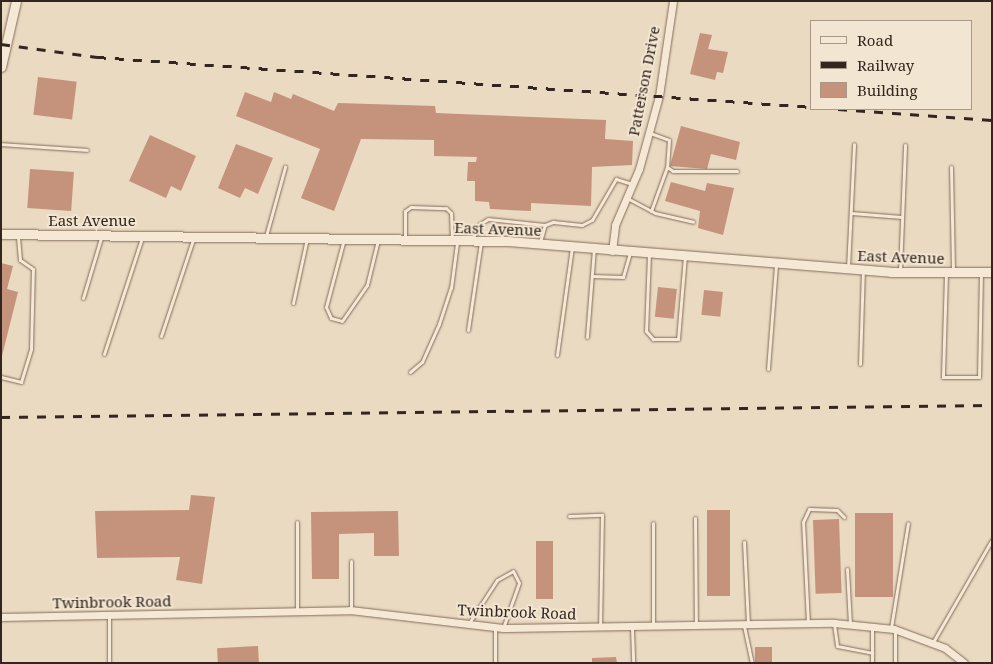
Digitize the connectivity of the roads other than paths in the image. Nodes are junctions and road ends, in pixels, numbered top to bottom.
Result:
1 (16, 1) edge
2 (673, 1) edge
3 (1, 67) edge
4 (650, 133) junction
5 (1, 144) edge
6 (854, 144) dead end
7 (906, 145) dead end
8 (87, 150) dead end
9 (285, 166) dead end
10 (667, 167) junction
11 (951, 167) dead end
12 (736, 171) dead end
13 (632, 184) junction
14 (626, 198) junction
15 (651, 211) junction
16 (851, 213) junction
17 (902, 217) junction
18 (693, 222) dead end
19 (545, 225) junction
20 (1, 234) edge
21 (18, 234) junction
22 (102, 235) junction
23 (143, 235) junction
24 (195, 235) junction
25 (266, 237) junction
26 (307, 238) junction
27 (344, 238) junction
28 (378, 239) junction
29 (405, 240) junction
30 (454, 240) junction
31 (471, 241) junction
32 (481, 241) junction
33 (539, 244) junction
34 (572, 247) junction
35 (594, 249) junction
36 (612, 250) junction
37 (630, 252) junction
38 (649, 253) junction
39 (685, 256) junction
40 (776, 263) junction
41 (848, 269) junction
42 (864, 270) junction
43 (900, 272) junction
44 (949, 272) junction
45 (981, 272) junction
46 (992, 272) edge
47 (592, 276) junction
48 (83, 298) dead end
49 (293, 303) dead end
50 (468, 330) dead end
51 (161, 336) dead end
52 (587, 337) dead end
53 (104, 354) dead end
54 (557, 355) dead end
55 (860, 364) dead end
56 (768, 369) dead end
57 (410, 372) dead end
58 (1, 377) edge
59 (569, 516) dead end
60 (844, 517) dead end
61 (695, 518) dead end
62 (298, 522) dead end
63 (653, 523) dead end
64 (908, 523) dead end
65 (992, 540) edge
66 (744, 542) dead end
67 (351, 561) dead end
68 (847, 570) dead end
69 (351, 610) junction
70 (297, 612) junction
71 (109, 616) junction
72 (1, 617) edge
73 (834, 623) junction
74 (808, 624) junction
75 (850, 625) junction
76 (468, 626) junction
77 (746, 626) junction
78 (872, 626) junction
79 (696, 627) junction
80 (499, 628) junction
81 (600, 628) junction
82 (632, 628) junction
83 (653, 628) junction
84 (893, 628) junction
85 (933, 642) junction
86 (872, 653) junction
87 (109, 663) edge
88 (495, 663) edge
89 (633, 663) edge
90 (752, 663) edge
91 (872, 663) edge
92 (896, 663) edge
93 (964, 663) edge

1 - 3 street
2 - 4 street, Patterson Drive
4 - 10 lane
4 - 13 street, Patterson Drive
5 - 8 lane
6 - 16 lane
7 - 17 lane
9 - 25 lane
10 - 12 lane
10 - 15 lane
11 - 44 lane
13 - 14 street, Patterson Drive
13 - 19 lane
14 - 15 lane
14 - 36 street, Patterson Drive
15 - 18 lane
16 - 17 lane
16 - 41 lane
17 - 43 lane
19 - 31 lane
19 - 33 lane
20 - 21 street, East Avenue
21 - 22 street, East Avenue
21 - 58 lane
22 - 23 street, East Avenue
22 - 48 lane
23 - 24 street, East Avenue
23 - 53 lane
24 - 25 street, East Avenue
24 - 51 lane
25 - 26 street, East Avenue
26 - 27 street, East Avenue
26 - 49 lane
27 - 28 street, East Avenue
27 - 28 lane
28 - 29 street, East Avenue
29 - 30 street, East Avenue
29 - 30 lane
30 - 31 street, East Avenue
30 - 57 lane
31 - 32 street, East Avenue
32 - 33 street, East Avenue
32 - 50 lane
33 - 34 street, East Avenue
34 - 35 street, East Avenue
34 - 54 lane
35 - 36 street, East Avenue
35 - 47 lane
36 - 37 street, East Avenue
37 - 38 street, East Avenue
37 - 47 lane
38 - 39 street, East Avenue
38 - 39 lane
39 - 40 street, East Avenue
40 - 41 street, East Avenue
40 - 56 lane
41 - 42 street, East Avenue
42 - 43 street, East Avenue
42 - 55 lane
43 - 44 street, East Avenue
44 - 45 street, East Avenue
44 - 45 lane
45 - 46 street, East Avenue
47 - 52 lane
59 - 81 lane
60 - 74 lane
61 - 79 lane
62 - 70 lane
63 - 83 lane
64 - 84 lane
65 - 85 lane
66 - 77 lane
67 - 69 lane
68 - 75 lane
69 - 70 street, Twinbrook Road
69 - 76 street, Twinbrook Road
70 - 71 street, Twinbrook Road
71 - 72 street, Twinbrook Road
71 - 87 lane
73 - 74 street, Twinbrook Road
73 - 75 street, Twinbrook Road
73 - 86 lane
74 - 77 street, Twinbrook Road
75 - 78 street, Twinbrook Road
76 - 80 street, Twinbrook Road
76 - 80 lane
77 - 79 street, Twinbrook Road
77 - 90 lane
78 - 84 street, Twinbrook Road
78 - 86 lane
79 - 83 street, Twinbrook Road
80 - 81 street, Twinbrook Road
80 - 88 lane
81 - 82 street, Twinbrook Road
82 - 83 street, Twinbrook Road
82 - 89 lane
84 - 85 street, Twinbrook Road
84 - 92 lane
85 - 93 street, Twinbrook Road
86 - 91 lane

